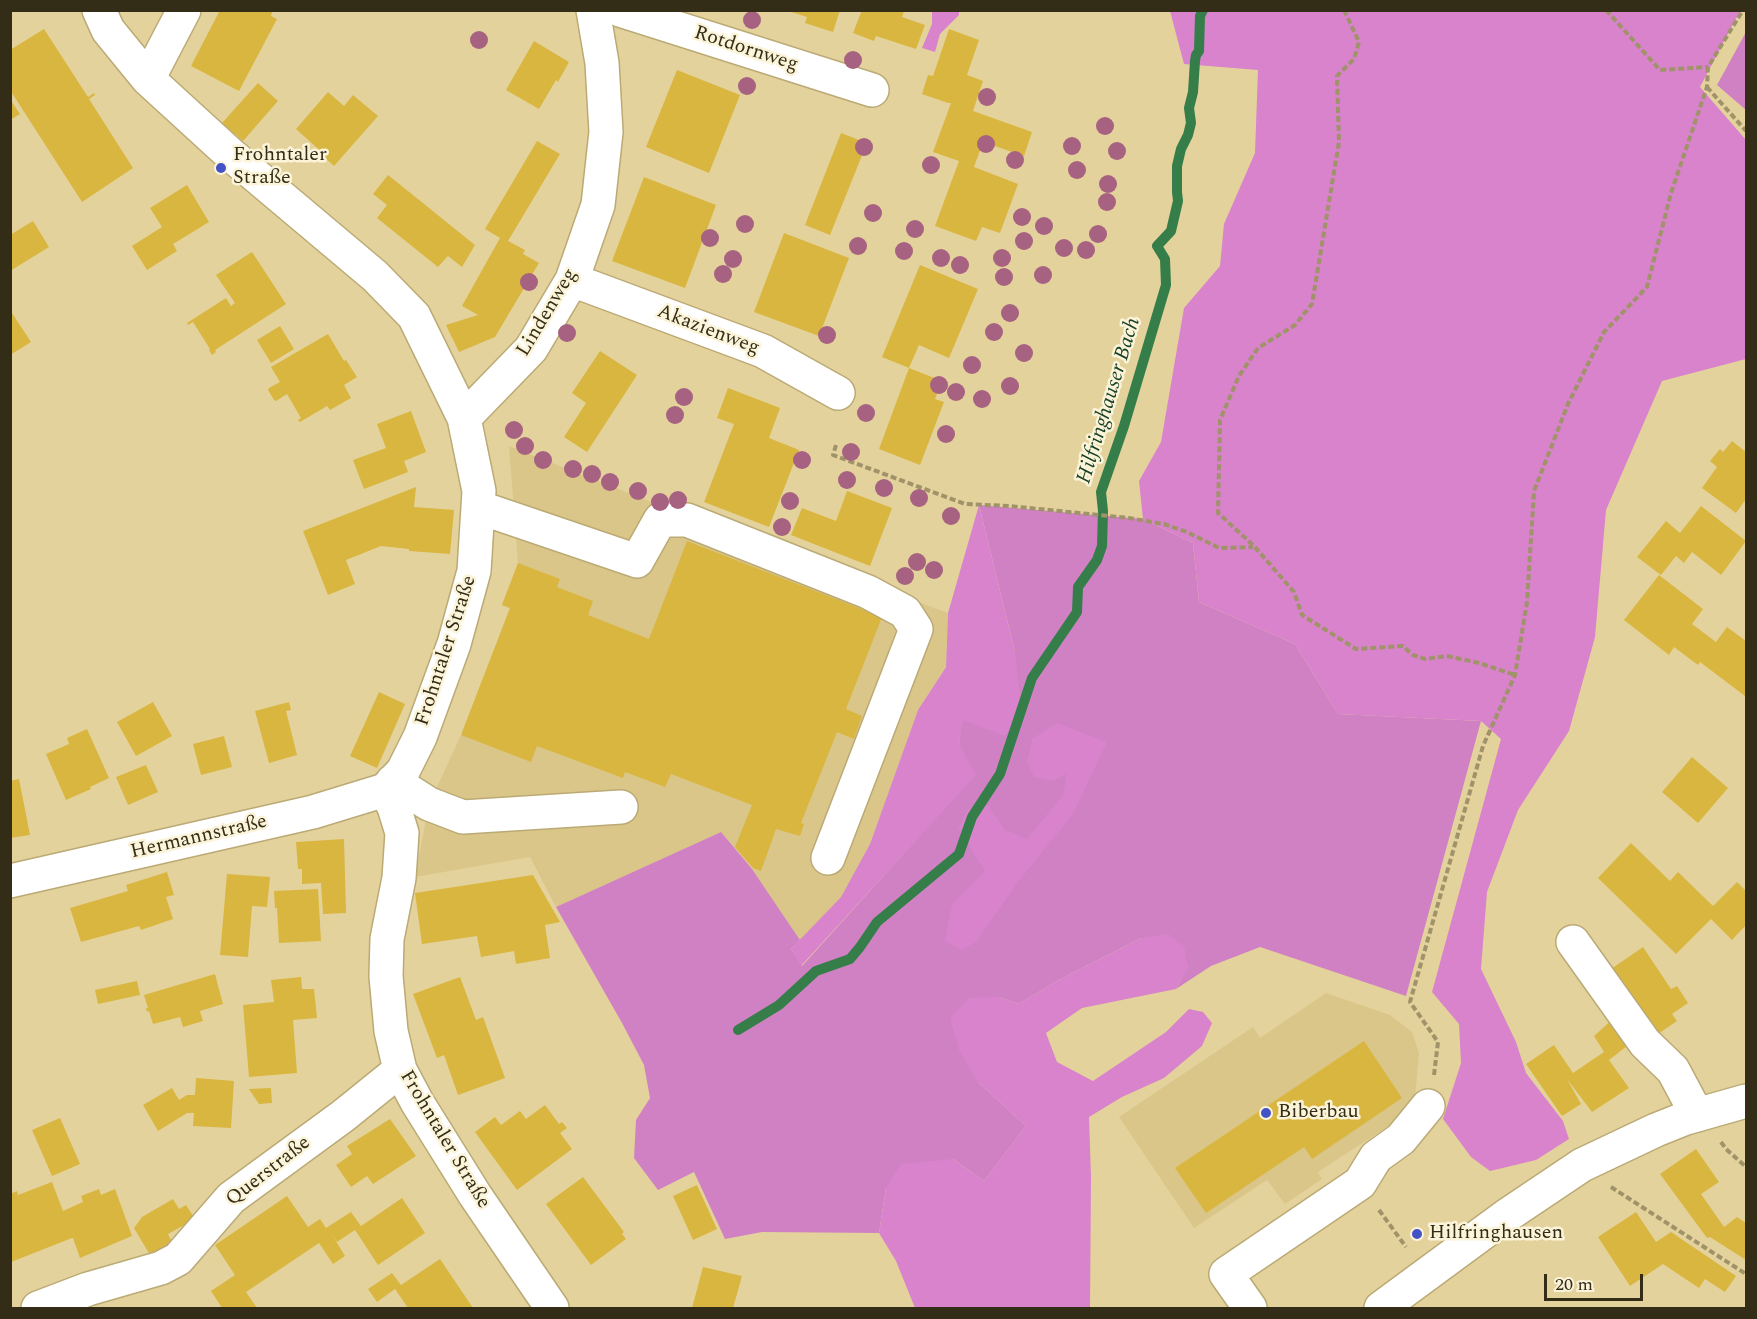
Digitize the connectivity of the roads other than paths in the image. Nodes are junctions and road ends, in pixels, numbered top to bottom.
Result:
1 (99, 10) edge
2 (184, 10) edge
3 (593, 10) edge
4 (620, 10) edge
5 (148, 79) junction
6 (872, 90) dead end
7 (572, 280) junction
8 (838, 393) dead end
9 (465, 418) junction
10 (478, 507) junction
11 (389, 785) junction
12 (621, 807) dead end
13 (828, 858) dead end
14 (10, 881) edge
15 (1572, 942) dead end
16 (400, 1070) junction
17 (1746, 1101) edge
18 (1428, 1106) road end
19 (1697, 1115) junction
20 (95, 1299) edge
21 (38, 1308) edge
22 (552, 1308) edge
23 (1250, 1308) edge
24 (1381, 1308) edge

1 - 5 street, Frohntaler Straße
2 - 5 street
3 - 7 street, Lindenweg
4 - 6 street, Rotdornweg
5 - 9 street, Frohntaler Straße
7 - 8 street, Akazienweg
7 - 9 street, Lindenweg
9 - 10 street, Frohntaler Straße
10 - 11 street, Frohntaler Straße
10 - 13 street
11 - 12 street
11 - 14 street, Hermannstraße
11 - 16 street, Frohntaler Straße
15 - 19 street
16 - 20 street, Querstraße
16 - 22 street, Frohntaler Straße
17 - 19 street
18 - 23 street
19 - 24 street
20 - 21 street, Querstraße

